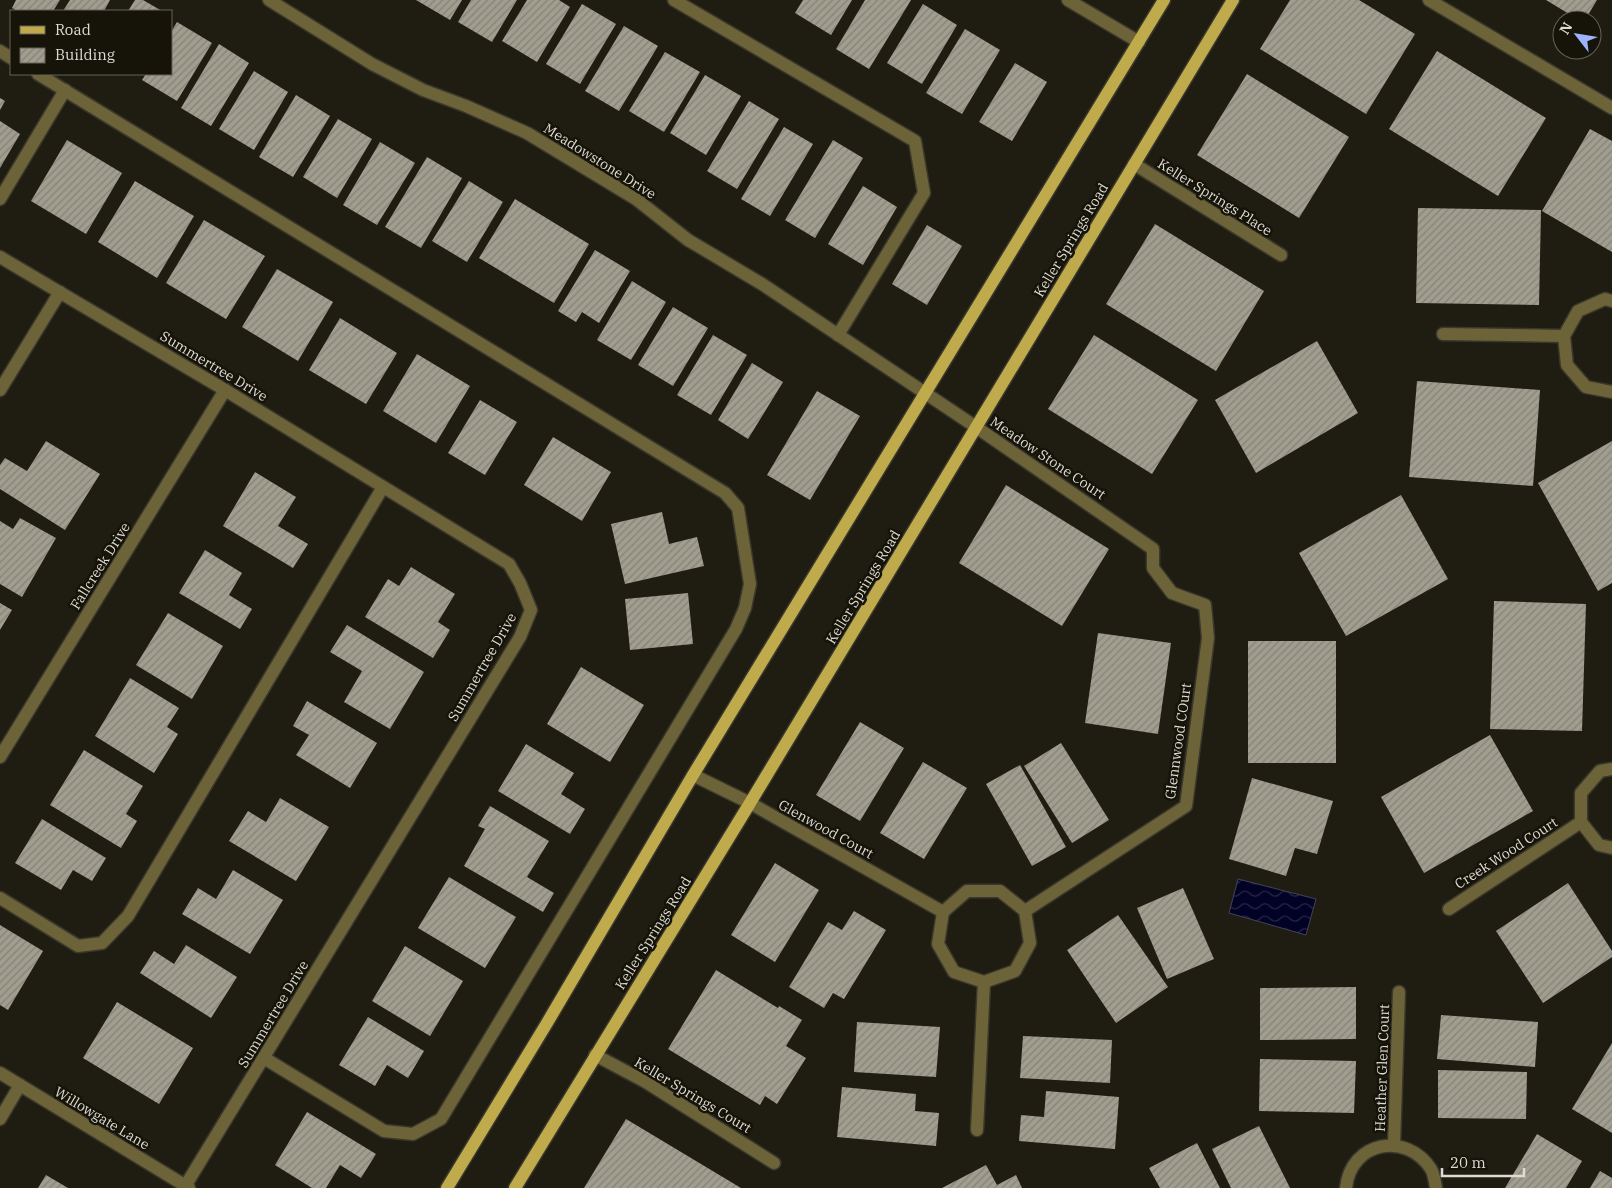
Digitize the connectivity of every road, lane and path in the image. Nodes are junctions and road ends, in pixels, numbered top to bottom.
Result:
1 (269, 0) edge
2 (674, 0) edge
3 (1068, 0) edge
4 (1164, 0) edge
5 (1233, 0) edge
6 (1429, 0) edge
7 (1138, 42) junction
8 (40, 75) edge
9 (65, 90) junction
10 (1612, 108) edge
11 (1134, 164) junction
12 (0, 199) edge
13 (1281, 255) dead end
14 (0, 257) edge
15 (60, 292) junction
16 (1612, 301) edge
17 (1442, 334) dead end
18 (838, 335) junction
19 (1564, 336) junction
20 (0, 390) edge
21 (225, 390) junction
22 (1612, 392) edge
23 (925, 393) junction
24 (976, 427) junction
25 (383, 487) junction
26 (1153, 548) joint
27 (0, 757) edge
28 (1612, 769) edge
29 (693, 775) junction
30 (750, 803) junction
31 (1580, 822) junction
32 (1612, 848) edge
33 (0, 898) edge
34 (1449, 909) dead end
35 (1025, 911) junction
36 (943, 912) junction
37 (984, 982) junction
38 (1400, 992) dead end
39 (595, 1056) junction
40 (264, 1058) junction
41 (0, 1073) edge
42 (20, 1085) junction
43 (0, 1119) edge
44 (976, 1130) dead end
45 (1394, 1145) junction
46 (774, 1163) dead end
47 (186, 1187) edge
48 (447, 1188) edge
49 (515, 1188) edge
50 (1346, 1188) edge
51 (1436, 1188) edge

1 - 18 street, Meadowstone Drive
2 - 18 street
3 - 7 street
4 - 7 main road
5 - 11 main road, Keller Springs Road
6 - 10 street
7 - 23 main road
8 - 9 street
9 - 12 street
9 - 40 street
11 - 13 street, Keller Springs Place
11 - 24 main road, Keller Springs Road
14 - 15 street, Summertree Drive
15 - 20 street
15 - 21 street, Summertree Drive
16 - 19 street
17 - 19 street
18 - 23 street, Meadowstone Drive
19 - 22 street
21 - 25 street, Summertree Drive
21 - 27 street, Fallcreek Drive
23 - 24 street, Meadow Stone Court
23 - 29 main road
24 - 26 street, Meadow Stone Court
24 - 30 main road, Keller Springs Road
25 - 33 street
25 - 40 street, Summertree Drive
26 - 35 street, Glennwood COurt
28 - 31 street
29 - 30 street, Glenwood Court
29 - 48 main road
30 - 36 street, Glenwood Court
30 - 39 main road, Keller Springs Road
31 - 32 street
31 - 34 street, Creek Wood Court
35 - 36 street
35 - 37 street
36 - 37 street
37 - 44 street
38 - 45 street, Heather Glen Court
39 - 46 street, Keller Springs Court
39 - 49 main road, Keller Springs Road
40 - 47 street, Summertree Drive
41 - 42 street, Willowgate Lane
42 - 43 street
42 - 47 street, Willowgate Lane
45 - 50 street, Heather Glen Court
45 - 51 street, Heather Glen Court

